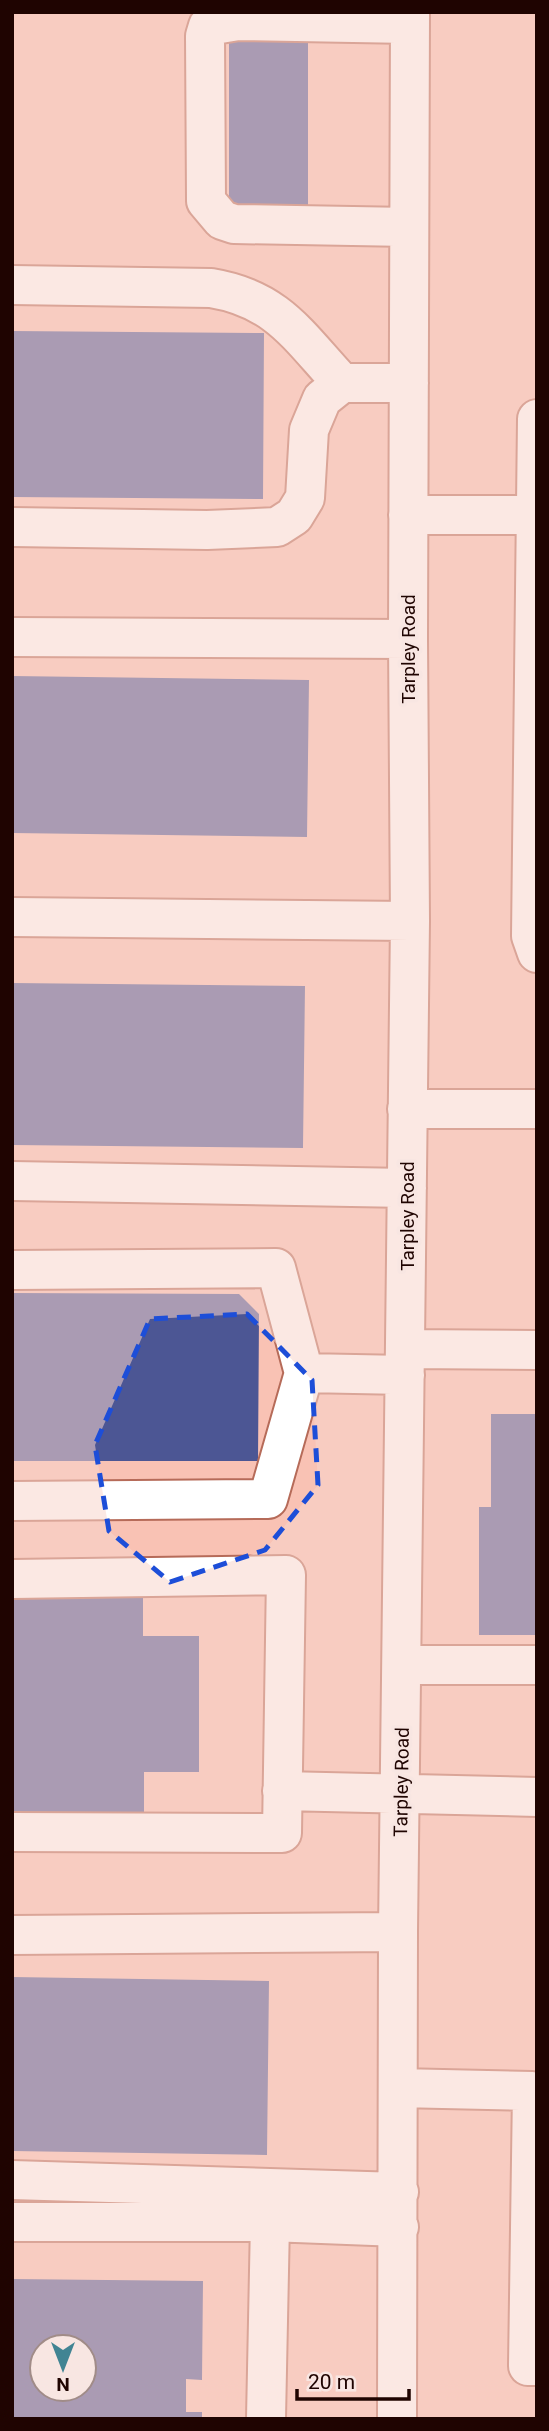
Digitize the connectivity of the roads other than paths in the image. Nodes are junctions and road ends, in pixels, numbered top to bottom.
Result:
1 (410, 18) edge
2 (409, 227) junction
3 (12, 285) edge
4 (342, 383) junction
5 (409, 383) junction
6 (537, 419) edge
7 (408, 515) junction
8 (535, 515) junction
9 (12, 527) edge
10 (12, 636) edge
11 (408, 639) junction
12 (12, 917) edge
13 (410, 921) junction
14 (537, 953) edge
15 (407, 1109) junction
16 (537, 1109) edge
17 (12, 1181) edge
18 (407, 1188) junction
19 (12, 1270) edge
20 (537, 1350) edge
21 (405, 1362) junction
22 (304, 1373) junction
23 (12, 1501) edge
24 (12, 1579) edge
25 (403, 1665) junction
26 (537, 1665) edge
27 (282, 1791) junction
28 (401, 1793) junction
29 (537, 1797) edge
30 (12, 1832) edge
31 (398, 1932) junction
32 (12, 1935) edge
33 (398, 2088) junction
34 (534, 2091) edge
35 (12, 2180) edge
36 (399, 2210) junction
37 (12, 2222) edge
38 (270, 2222) junction
39 (537, 2366) edge
40 (266, 2419) edge
41 (397, 2419) edge

1 - 2 street, Tarpley Road
1 - 2 street
2 - 5 street, Tarpley Road
3 - 4 street
4 - 5 street
4 - 9 street
5 - 7 street, Tarpley Road
6 - 8 street
7 - 8 street
7 - 11 street, Tarpley Road
8 - 14 street
10 - 11 street
11 - 13 street, Tarpley Road
12 - 13 street
13 - 15 street, Tarpley Road
15 - 16 street
15 - 18 street, Tarpley Road
17 - 18 street
18 - 21 street, Tarpley Road
19 - 22 street
20 - 21 street
21 - 22 street
21 - 25 street, Tarpley Road
22 - 23 street
24 - 27 street
25 - 26 street
25 - 28 street, Tarpley Road
27 - 28 street
27 - 30 street
28 - 29 street
28 - 31 street, Tarpley Road
31 - 32 street
31 - 33 street, Tarpley Road
33 - 34 street
33 - 36 street, Tarpley Road
34 - 39 street
35 - 36 street
36 - 38 street
36 - 41 street, Tarpley Road
37 - 38 street
38 - 40 street

